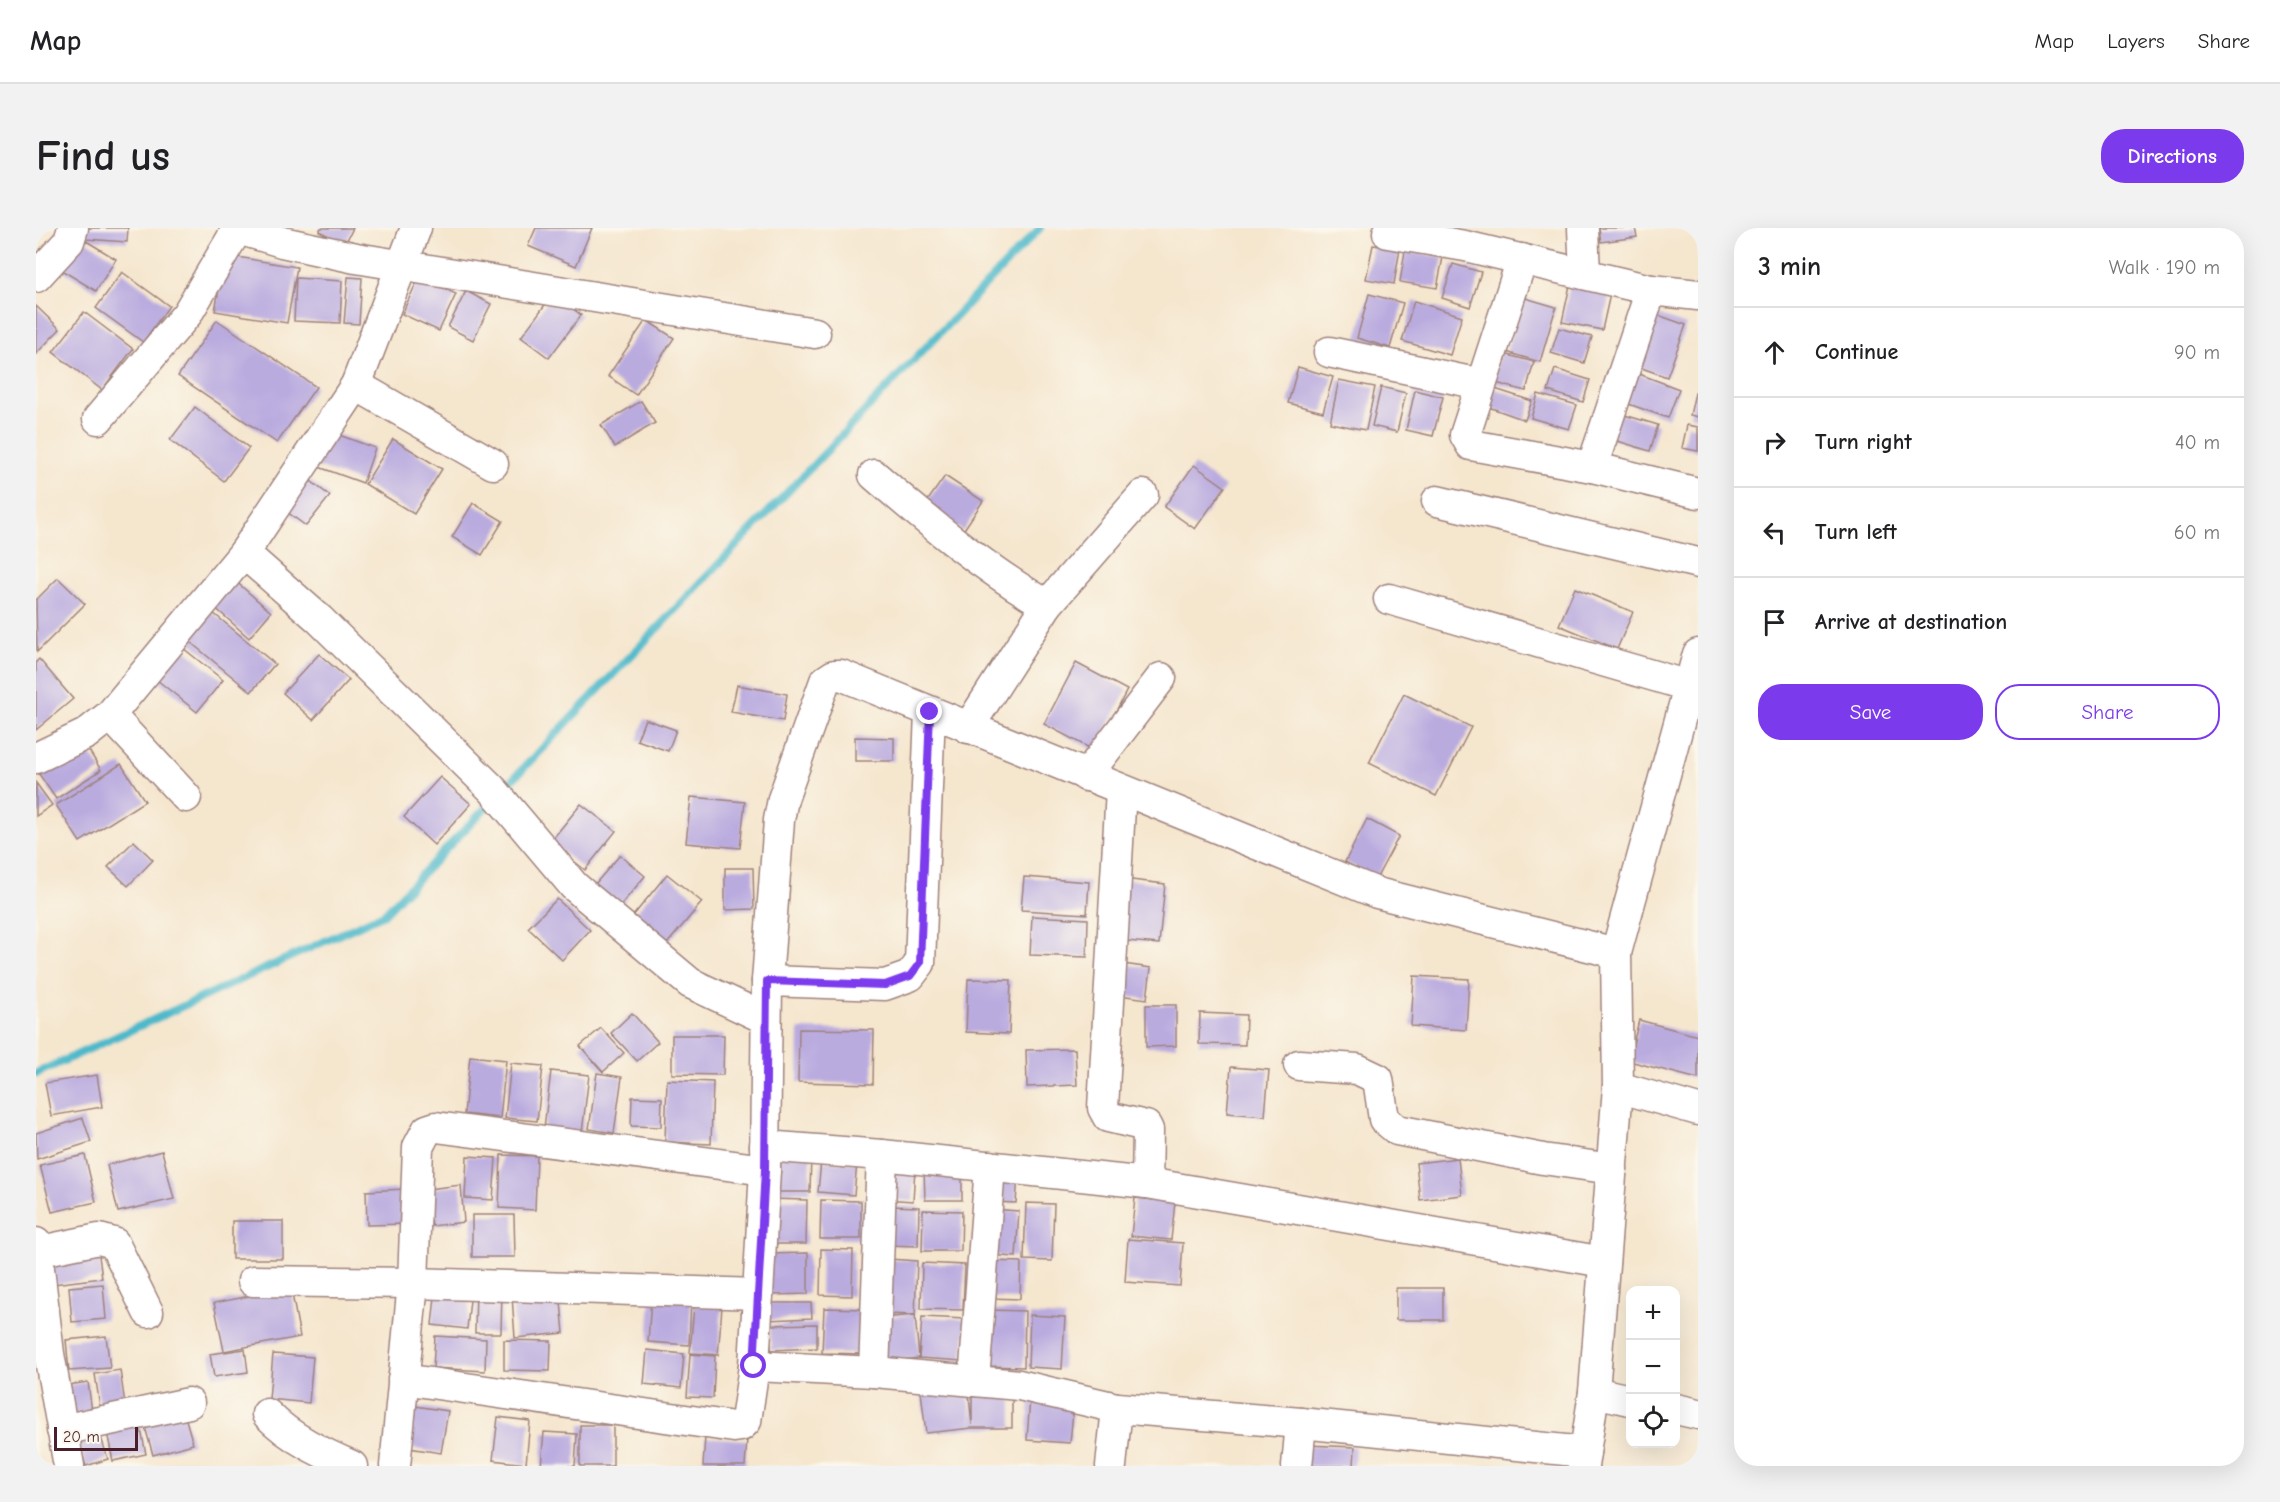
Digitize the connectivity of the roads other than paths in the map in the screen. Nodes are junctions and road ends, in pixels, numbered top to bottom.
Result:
1 (73, 228) edge
2 (238, 228) edge
3 (416, 228) edge
4 (1583, 228) edge
5 (1388, 233) dead end
6 (1522, 259) junction
7 (401, 265) junction
8 (1585, 274) junction
9 (36, 277) edge
10 (1651, 290) junction
11 (1698, 295) edge
12 (815, 333) dead end
13 (1329, 352) dead end
14 (1480, 384) junction
15 (356, 385) junction
16 (98, 419) dead end
17 (493, 464) dead end
18 (1592, 467) junction
19 (874, 475) dead end
20 (1698, 493) edge
21 (1143, 495) dead end
22 (1437, 501) dead end
23 (244, 553) junction
24 (1698, 563) edge
25 (1389, 599) dead end
26 (1047, 605) junction
27 (1698, 654) edge
28 (1161, 678) dead end
29 (1689, 686) junction
30 (930, 712) junction
31 (110, 715) junction
32 (968, 729) junction
33 (36, 758) edge
34 (1086, 776) junction
35 (1121, 790) junction
36 (186, 797) dead end
37 (1616, 953) junction
38 (767, 981) junction
39 (766, 1019) junction
40 (1299, 1065) dead end
41 (1618, 1087) junction
42 (1698, 1110) edge
43 (882, 1155) junction
44 (765, 1158) junction
45 (990, 1166) junction
46 (1612, 1169) junction
47 (1147, 1183) junction
48 (36, 1249) edge
49 (1604, 1262) junction
50 (253, 1281) dead end
51 (413, 1283) junction
52 (758, 1294) junction
53 (148, 1312) dead end
54 (43, 1357) edge
55 (754, 1366) junction
56 (874, 1372) junction
57 (403, 1379) junction
58 (974, 1381) junction
59 (1594, 1392) junction
60 (1626, 1399) edge
61 (189, 1403) dead end
62 (1117, 1408) junction
63 (1680, 1410) edge
64 (267, 1414) dead end
65 (1698, 1414) edge
66 (1301, 1423) junction
67 (62, 1430) junction
68 (1584, 1459) edge
69 (69, 1466) edge
70 (352, 1466) edge
71 (395, 1466) edge
72 (1111, 1466) edge
73 (1297, 1466) edge

1 - 9 street
2 - 7 street
2 - 16 street
3 - 7 street
4 - 8 street
5 - 6 street
6 - 8 street
6 - 14 street
7 - 12 street
7 - 15 street
8 - 10 street
10 - 11 street
10 - 18 street
13 - 14 street
14 - 18 street
15 - 17 street
15 - 23 street
18 - 20 street
19 - 26 street
21 - 26 street
22 - 24 street
23 - 31 street
23 - 39 street
25 - 29 street
26 - 32 street
27 - 29 street
28 - 34 street
29 - 37 street
30 - 32 street
30 - 38 street
30 - 38 street
31 - 33 street
31 - 36 street
32 - 34 street
34 - 35 street
35 - 37 street
35 - 47 street
37 - 41 street
38 - 39 street
39 - 44 street
40 - 46 street
41 - 42 street
41 - 46 street
43 - 44 street
43 - 45 street
43 - 56 street
44 - 51 street
44 - 52 street
45 - 47 street
45 - 58 street
46 - 49 street
47 - 49 street
48 - 53 street
48 - 54 street
49 - 59 street
50 - 51 street
51 - 52 street
51 - 57 street
52 - 55 street
54 - 67 street
55 - 56 street
55 - 57 street
56 - 58 street
57 - 71 street
58 - 62 street
59 - 60 street
59 - 68 street
61 - 67 street
62 - 66 street
62 - 72 street
63 - 65 street
64 - 70 street
66 - 68 street
66 - 73 street
67 - 69 street

